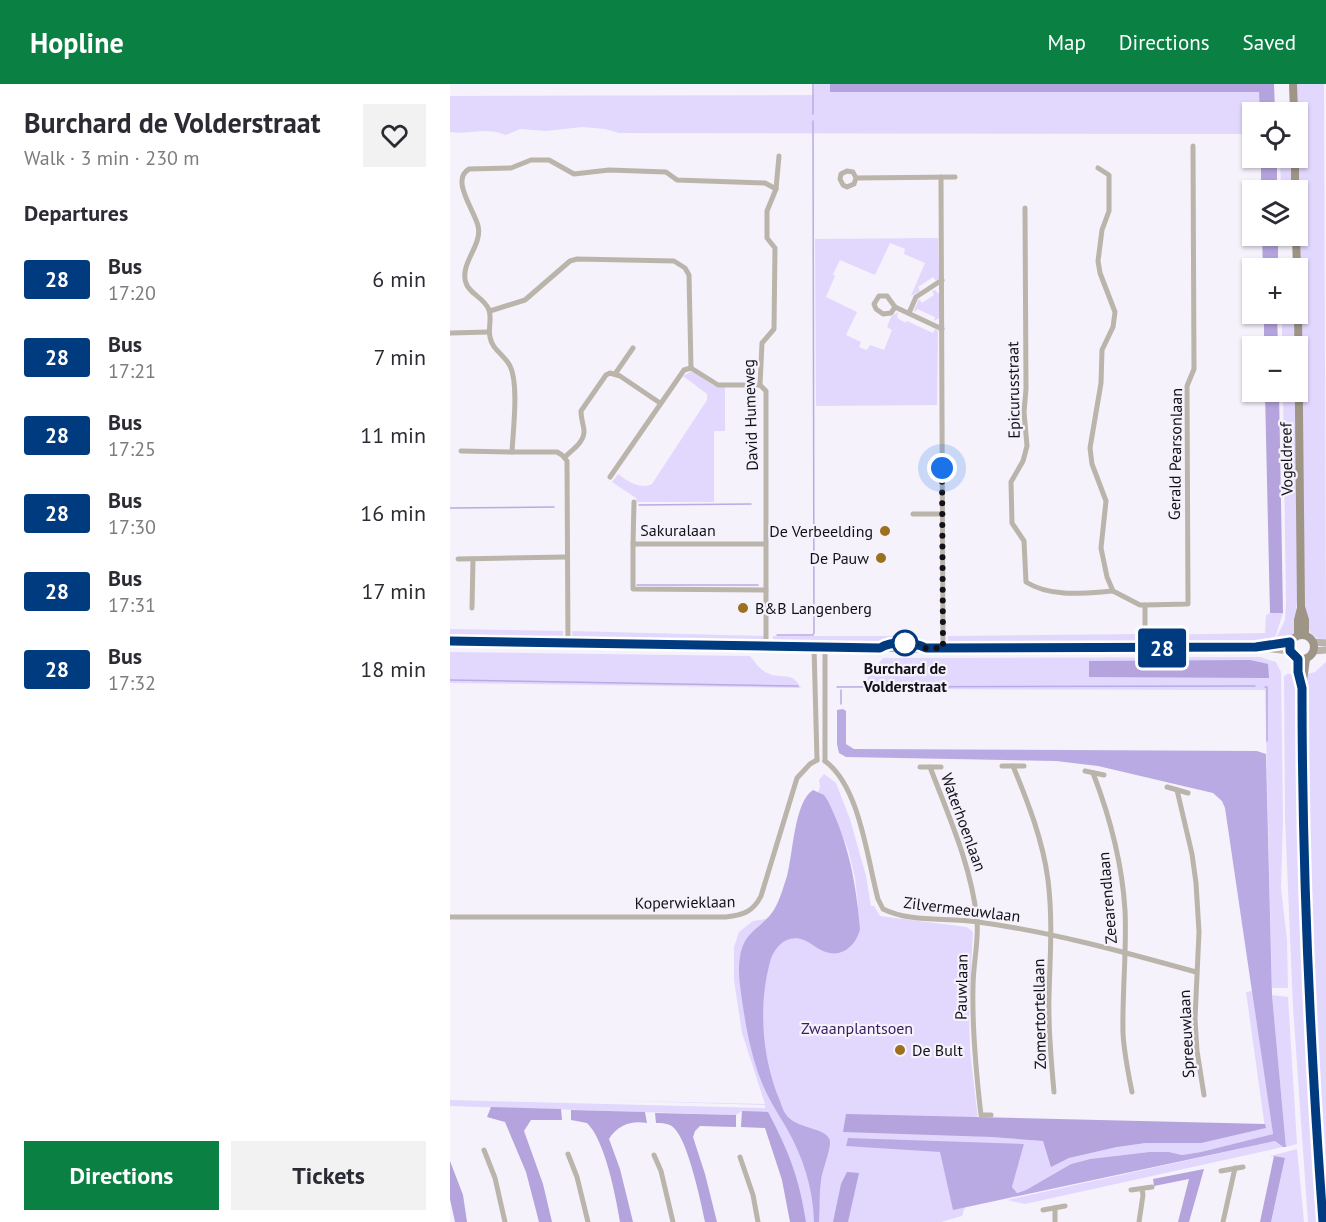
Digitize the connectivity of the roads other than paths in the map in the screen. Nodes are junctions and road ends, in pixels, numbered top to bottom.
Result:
1 (1293, 84) edge
2 (1294, 102) edge
3 (1193, 146) dead end
4 (779, 156) dead end
5 (1098, 168) dead end
6 (941, 177) junction
7 (955, 177) dead end
8 (856, 178) dead end
9 (776, 189) junction
10 (1025, 208) dead end
11 (942, 280) junction
12 (896, 307) dead end
13 (490, 311) junction
14 (909, 313) junction
15 (1298, 324) edge
16 (942, 329) junction
17 (489, 332) junction
18 (451, 333) edge
19 (633, 348) dead end
20 (691, 368) junction
21 (615, 374) junction
22 (760, 385) junction
23 (660, 403) junction
24 (461, 451) dead end
25 (512, 452) junction
26 (565, 457) junction
27 (610, 477) dead end
28 (634, 502) dead end
29 (913, 514) dead end
30 (943, 514) junction
31 (633, 544) junction
32 (765, 544) junction
33 (566, 557) junction
34 (458, 559) dead end
35 (473, 559) junction
36 (766, 590) junction
37 (1113, 591) junction
38 (1145, 605) junction
39 (472, 608) dead end
40 (1301, 635) junction
41 (450, 641) edge
42 (1290, 642) junction
43 (1326, 643) edge
44 (568, 644) junction
45 (1314, 646) junction
46 (766, 647) junction
47 (814, 647) junction
48 (825, 647) junction
49 (1256, 647) junction
50 (943, 648) junction
51 (1145, 648) junction
52 (1326, 650) edge
53 (1290, 651) junction
54 (1302, 659) junction
55 (817, 760) junction
56 (825, 761) junction
57 (1002, 766) dead end
58 (1013, 766) junction
59 (1024, 766) dead end
60 (920, 767) dead end
61 (930, 767) junction
62 (941, 767) dead end
63 (1085, 771) dead end
64 (1093, 773) junction
65 (1104, 775) dead end
66 (1167, 787) dead end
67 (1177, 790) junction
68 (1188, 793) dead end
69 (450, 917) edge
70 (977, 922) junction
71 (1052, 936) junction
72 (1125, 952) junction
73 (1197, 972) junction
74 (1054, 1092) dead end
75 (1132, 1092) dead end
76 (1204, 1095) dead end
77 (991, 1115) dead end
78 (484, 1150) dead end
79 (568, 1154) dead end
80 (654, 1155) dead end
81 (740, 1157) dead end
82 (1243, 1167) dead end
83 (1235, 1168) junction
84 (1221, 1171) dead end
85 (1152, 1187) dead end
86 (1142, 1189) junction
87 (1131, 1190) dead end
88 (1065, 1206) dead end
89 (1055, 1208) junction
90 (1043, 1210) dead end
91 (505, 1222) edge
92 (588, 1222) edge
93 (673, 1222) edge
94 (758, 1222) edge
95 (1055, 1222) edge
96 (1139, 1222) edge
97 (1223, 1222) edge
98 (1323, 1222) edge

1 - 2 main road
3 - 38 street, Gerald Pearsonlaan
4 - 9 street, David Humeweg
5 - 37 street
6 - 7 street
6 - 8 street
6 - 11 street
9 - 13 street
9 - 22 street, David Humeweg
10 - 37 street, Epicurusstraat
11 - 14 street
11 - 16 street
12 - 14 street
13 - 17 street
13 - 20 street
14 - 16 street
15 - 40 main road, Vogeldreef
16 - 30 street
17 - 18 street
17 - 25 street
19 - 21 street
20 - 22 street
20 - 23 street
21 - 23 street
21 - 26 street
22 - 32 street, David Humeweg
23 - 27 street
24 - 25 street
25 - 26 street
26 - 33 street
28 - 31 street, Sakuralaan
29 - 30 street
30 - 50 street
31 - 32 street, Sakuralaan
31 - 36 street
32 - 36 street, David Humeweg
33 - 35 street
33 - 44 street
34 - 35 street
35 - 39 street
36 - 46 street, David Humeweg
37 - 38 street
38 - 51 street
40 - 42 main road
40 - 45 main road
41 - 44 street
42 - 49 street
42 - 53 main road
43 - 45 street
44 - 46 street
45 - 52 street
45 - 54 main road
46 - 47 street
47 - 48 street
47 - 55 street
48 - 50 street
48 - 56 street
49 - 51 street
49 - 53 street
50 - 51 street
53 - 54 main road
54 - 98 main road
55 - 56 street
55 - 69 street, Koperwieklaan
56 - 70 street, Zilvermeeuwlaan
57 - 58 street
58 - 59 street
58 - 71 street, Zomertortellaan
60 - 61 street, Waterhoenlaan
61 - 62 street, Waterhoenlaan
61 - 70 street, Waterhoenlaan
63 - 64 street
64 - 65 street
64 - 72 street, Zeearendlaan
66 - 67 street
67 - 68 street
67 - 73 street, Spreeuwlaan
70 - 71 street, Zilvermeeuwlaan
70 - 77 street, Pauwlaan
71 - 72 street, Zilvermeeuwlaan
71 - 74 street, Zomertortellaan
72 - 73 street, Zilvermeeuwlaan
72 - 75 street, Zeearendlaan
73 - 76 street, Spreeuwlaan
78 - 91 street
79 - 92 street
80 - 93 street
81 - 94 street
82 - 83 street
83 - 84 street
83 - 97 street
85 - 86 street
86 - 87 street
86 - 96 street
88 - 89 street
89 - 90 street
89 - 95 street

